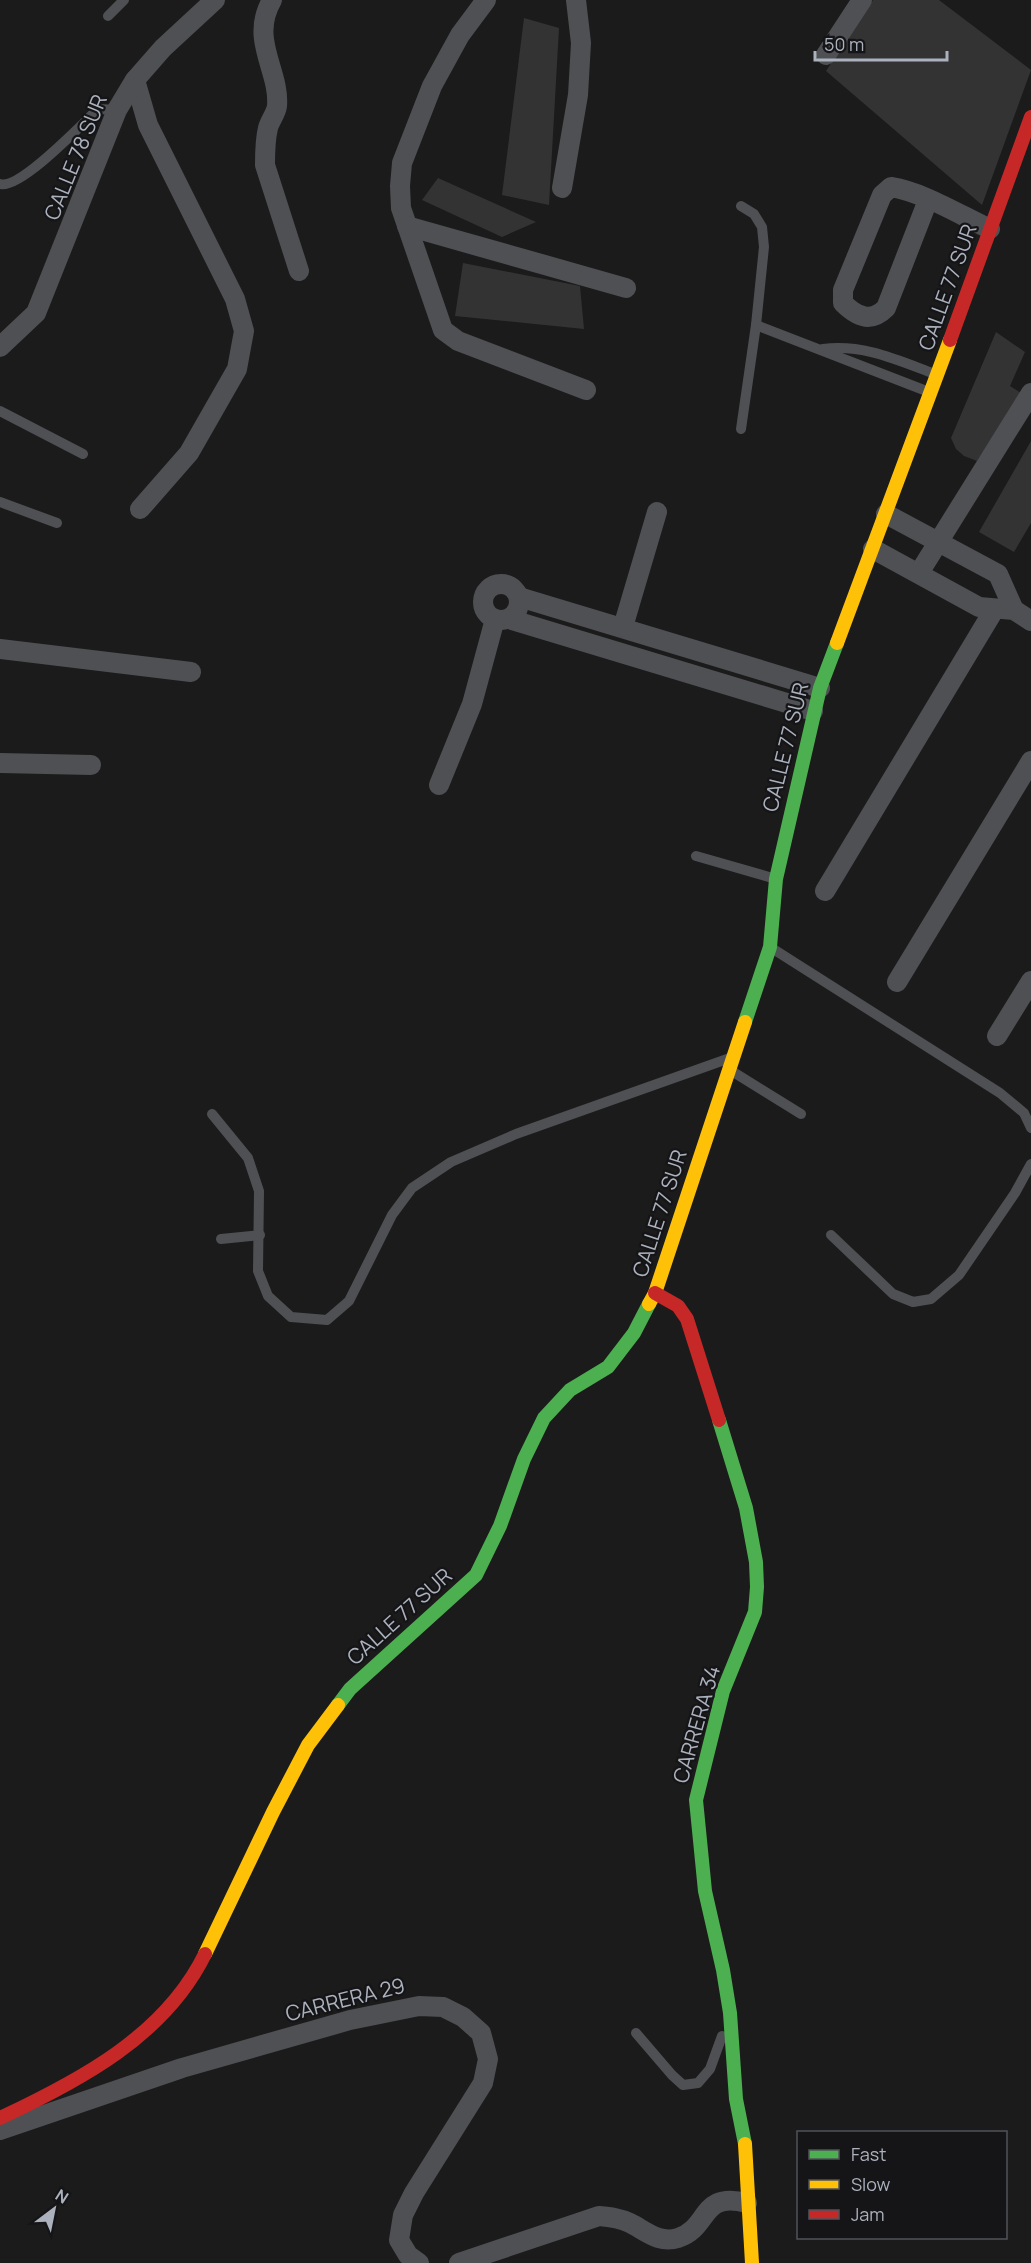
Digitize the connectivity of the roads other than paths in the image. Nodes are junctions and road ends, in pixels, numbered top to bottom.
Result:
1 (124, 0) edge
2 (215, 0) edge
3 (272, 0) edge
4 (486, 0) edge
5 (576, 0) edge
6 (862, 0) edge
7 (108, 16) dead end
8 (826, 55) dead end
9 (135, 80) junction
10 (117, 110) junction
11 (1031, 117) edge
12 (1026, 153) edge
13 (0, 184) edge
14 (562, 188) dead end
15 (928, 200) junction
16 (741, 206) dead end
17 (406, 226) junction
18 (990, 229) junction
19 (299, 271) dead end
20 (626, 288) dead end
21 (756, 325) junction
22 (3, 341) edge
23 (820, 350) junction
24 (937, 375) junction
25 (586, 390) dead end
26 (931, 393) junction
27 (1031, 393) edge
28 (0, 411) edge
29 (741, 429) dead end
30 (83, 454) dead end
31 (0, 502) edge
32 (140, 509) dead end
33 (657, 512) dead end
34 (886, 514) junction
35 (57, 523) dead end
36 (938, 542) junction
37 (873, 549) junction
38 (919, 573) junction
39 (519, 597) junction
40 (994, 610) junction
41 (1022, 616) edge
42 (502, 619) junction
43 (623, 627) junction
44 (0, 649) edge
45 (191, 672) dead end
46 (820, 688) junction
47 (813, 711) junction
48 (1031, 760) edge
49 (0, 763) edge
50 (92, 765) dead end
51 (439, 785) dead end
52 (696, 856) dead end
53 (776, 879) junction
54 (825, 891) dead end
55 (770, 947) junction
56 (1031, 981) edge
57 (897, 982) dead end
58 (997, 1036) dead end
59 (731, 1063) junction
60 (212, 1114) dead end
61 (801, 1114) dead end
62 (1031, 1128) edge
63 (1031, 1164) edge
64 (260, 1235) junction
65 (831, 1235) dead end
66 (221, 1239) dead end
67 (655, 1293) junction
68 (730, 2013) junction
69 (636, 2033) dead end
70 (0, 2118) edge
71 (0, 2130) edge
72 (747, 2203) junction
73 (419, 2263) edge
74 (459, 2263) edge
75 (752, 2263) edge

1 - 7 lane
2 - 9 street, CALLE 78 SUR
3 - 19 street
4 - 17 street
5 - 14 street
6 - 8 street
9 - 10 street, CALLE 78 SUR
9 - 32 street
10 - 13 lane
10 - 22 street, CALLE 78 SUR
11 - 12 street, CALLE 77 SUR
12 - 18 street, CALLE 77 SUR
15 - 15 street
15 - 18 street
16 - 21 lane
17 - 20 street
17 - 25 street
18 - 24 street, CALLE 77 SUR
21 - 23 lane
21 - 29 lane
23 - 24 lane
23 - 26 lane
24 - 26 street, CALLE 77 SUR
26 - 34 street, CALLE 77 SUR
27 - 36 street
28 - 30 lane
31 - 35 lane
33 - 43 street
34 - 36 street
34 - 37 street, CALLE 77 SUR
36 - 38 street
36 - 41 street
37 - 38 street
37 - 46 street, CALLE 77 SUR
38 - 40 street
39 - 42 street
39 - 42 street
39 - 43 street
40 - 41 street
40 - 54 street
42 - 47 street
42 - 51 street
43 - 46 street
44 - 45 street
46 - 47 street, CALLE 77 SUR
47 - 53 street, CALLE 77 SUR
48 - 57 street
49 - 50 street
52 - 53 lane
53 - 55 street, CALLE 77 SUR
55 - 59 street, CALLE 77 SUR
55 - 62 lane
56 - 58 street
59 - 61 lane
59 - 64 lane
59 - 67 street, CALLE 77 SUR
60 - 64 lane
63 - 65 lane
64 - 66 lane
67 - 68 street, CARRERA 34
67 - 70 street, CALLE 77 SUR
68 - 69 lane
68 - 72 street, CARRERA 34
71 - 73 street, CARRERA 29
72 - 74 street
72 - 75 street, CARRERA 34

